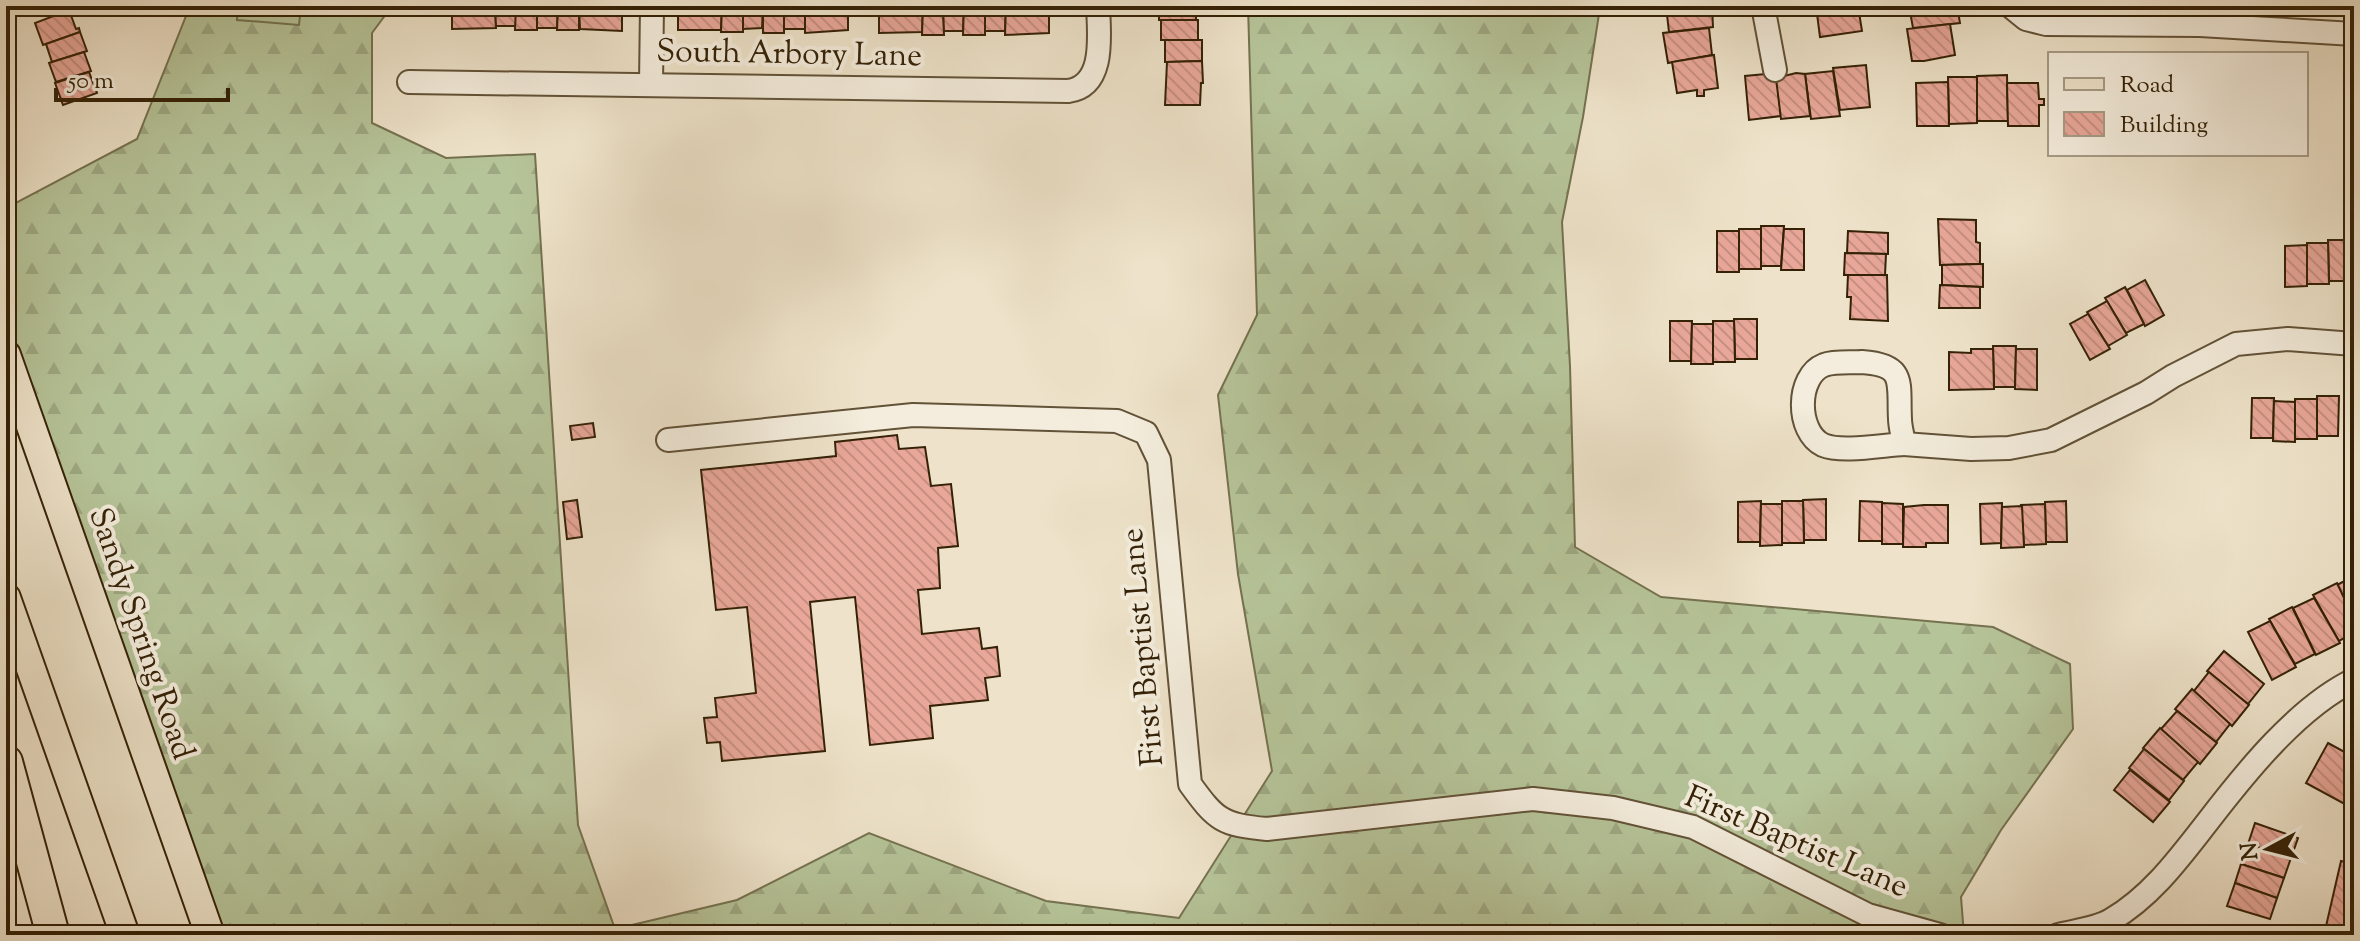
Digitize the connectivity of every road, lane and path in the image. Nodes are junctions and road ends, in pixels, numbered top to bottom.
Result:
1 (652, 6) edge
2 (1098, 6) edge
3 (1763, 6) edge
4 (2010, 6) edge
5 (2354, 34) edge
6 (1775, 70) dead end
7 (409, 82) dead end
8 (651, 84) junction
9 (2354, 344) edge
10 (6, 355) edge
11 (668, 440) dead end
12 (1904, 444) junction
13 (6, 598) edge
14 (2354, 680) edge
15 (6, 762) edge
16 (2113, 928) edge
17 (53, 935) edge
18 (125, 935) edge
19 (210, 935) edge
20 (1940, 935) edge
21 (2058, 935) edge

1 - 8 street
2 - 8 street, South Arbory Lane
3 - 6 street
4 - 5 street
7 - 8 street, South Arbory Lane
9 - 12 street
10 - 19 main road, Sandy Spring Road
11 - 20 street, First Baptist Lane
12 - 12 street
13 - 18 main road
14 - 16 street
15 - 17 highway
16 - 21 street

